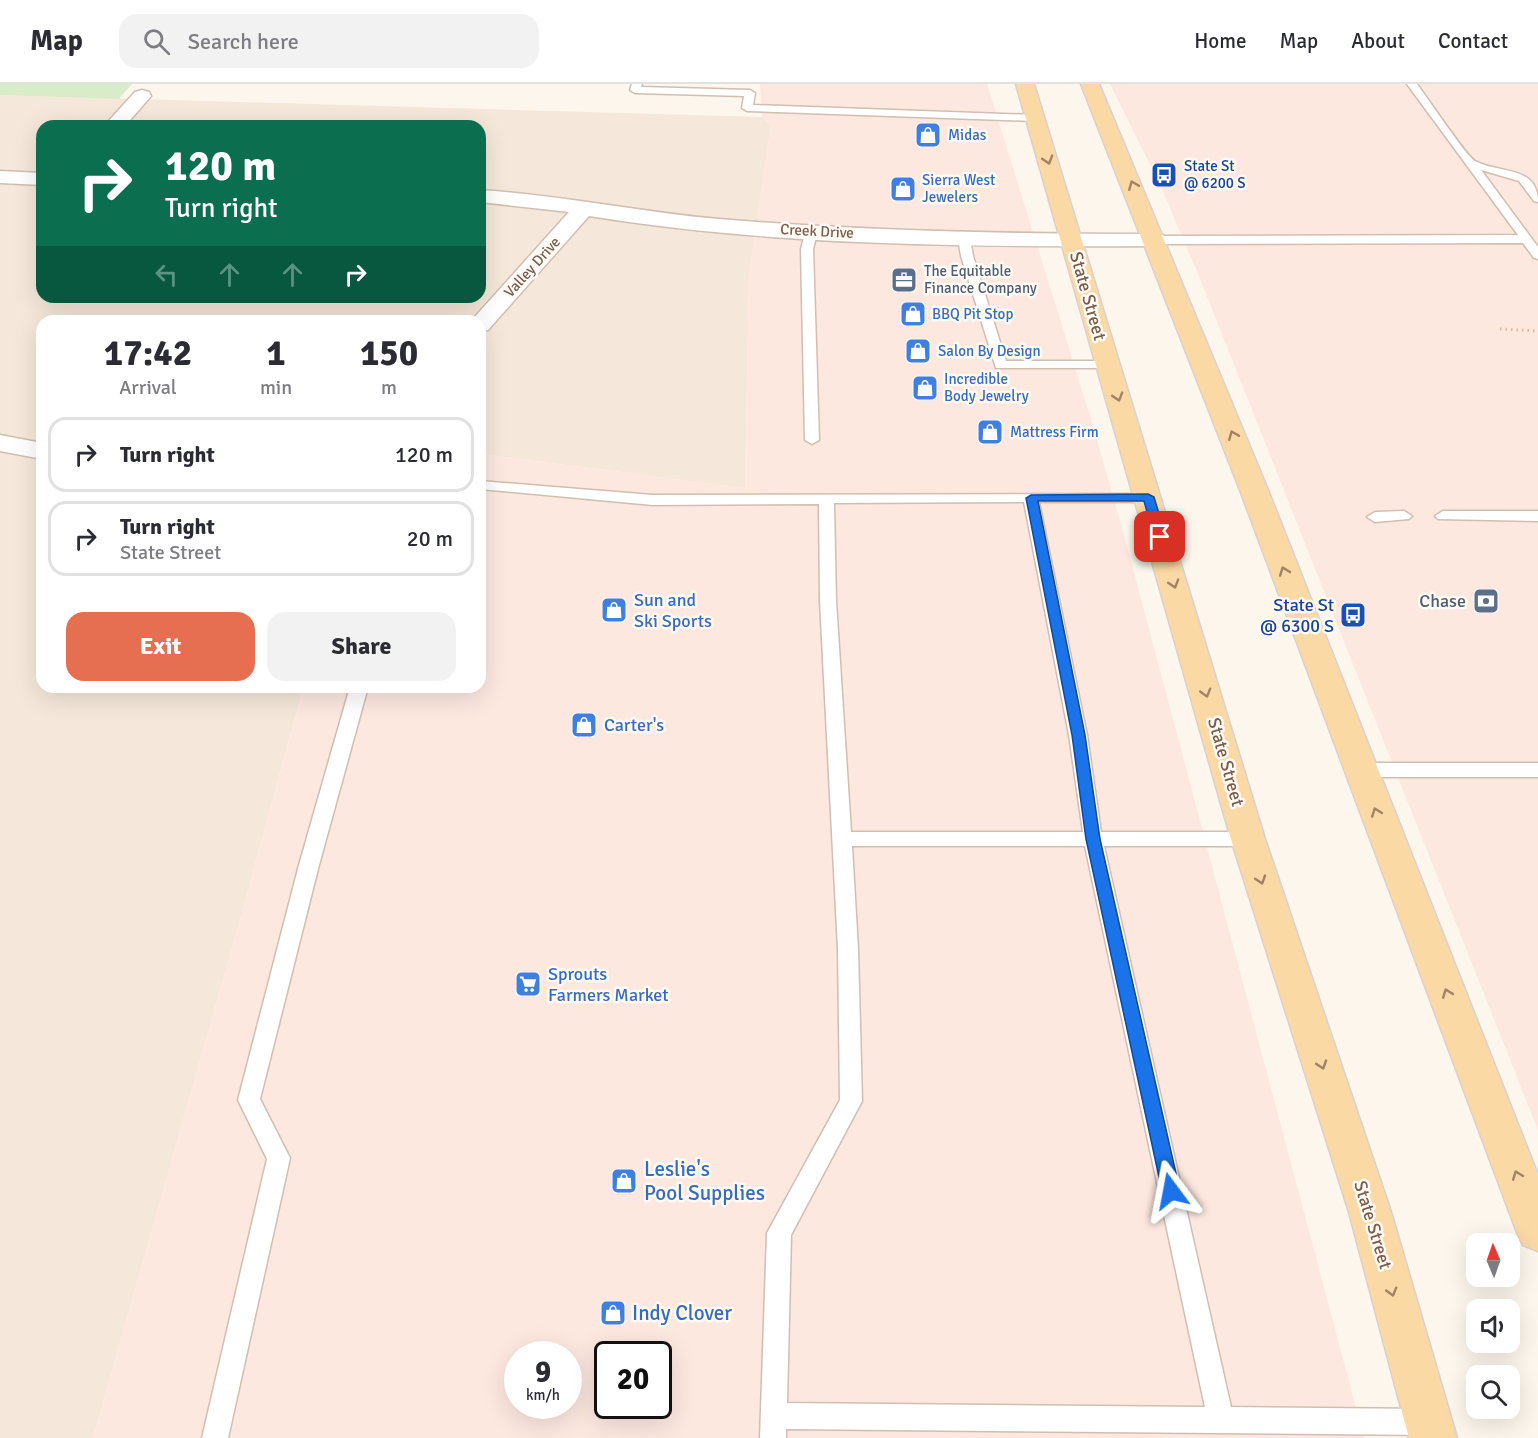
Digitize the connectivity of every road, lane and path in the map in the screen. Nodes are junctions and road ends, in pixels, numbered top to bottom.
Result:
1 (637, 84) edge
2 (1025, 84) edge
3 (1090, 84) edge
4 (1412, 84) edge
5 (142, 96) dead end
6 (1035, 118) junction
7 (120, 120) edge
8 (1470, 163) junction
9 (0, 177) edge
10 (36, 179) edge
11 (486, 196) edge
12 (1538, 199) edge
13 (584, 209) junction
14 (812, 230) junction
15 (964, 238) junction
16 (1526, 239) junction
17 (1155, 240) junction
18 (1072, 241) junction
19 (1538, 255) edge
20 (486, 318) edge
21 (1500, 329) dead end
22 (1538, 331) edge
23 (1108, 365) junction
24 (812, 440) dead end
25 (0, 443) edge
26 (36, 451) edge
27 (486, 486) edge
28 (1148, 497) junction
29 (1031, 498) junction
30 (826, 499) junction
31 (1404, 516) dead end
32 (1443, 516) dead end
33 (1538, 516) edge
34 (1375, 517) dead end
35 (356, 693) edge
36 (1360, 770) junction
37 (1538, 770) edge
38 (842, 839) junction
39 (1093, 839) junction
40 (1248, 839) junction
41 (1538, 1230) edge
42 (1221, 1420) junction
43 (773, 1427) edge
44 (1431, 1430) edge
45 (215, 1438) edge

1 - 6 lane
2 - 6 main road, State Street
17 -> 3 main road
4 - 8 lane
5 - 7 street
6 -> 18 main road, State Street
8 - 12 lane
8 - 16 lane
9 - 10 street
11 - 13 street, Creek Drive
13 - 14 street, Creek Drive
13 - 20 street, Valley Drive
14 - 15 street, Creek Drive
14 - 24 lane
15 - 18 street, Creek Drive
15 - 23 lane
16 - 17 lane
16 - 19 lane
17 - 18 street, Creek Drive
36 -> 17 main road
18 - 23 main road, State Street
21 - 22 path
23 -> 28 main road, State Street
25 - 26 street
27 - 30 lane
28 - 29 lane
28 -> 40 main road, State Street
29 - 30 lane
29 - 39 lane
30 - 38 lane
31 - 34 lane
32 - 33 lane
35 - 45 lane
36 - 37 lane
41 -> 36 main road
38 - 39 lane
38 - 43 lane
39 - 40 lane
39 - 42 lane
40 -> 44 main road, State Street
42 - 43 lane
42 - 44 lane

